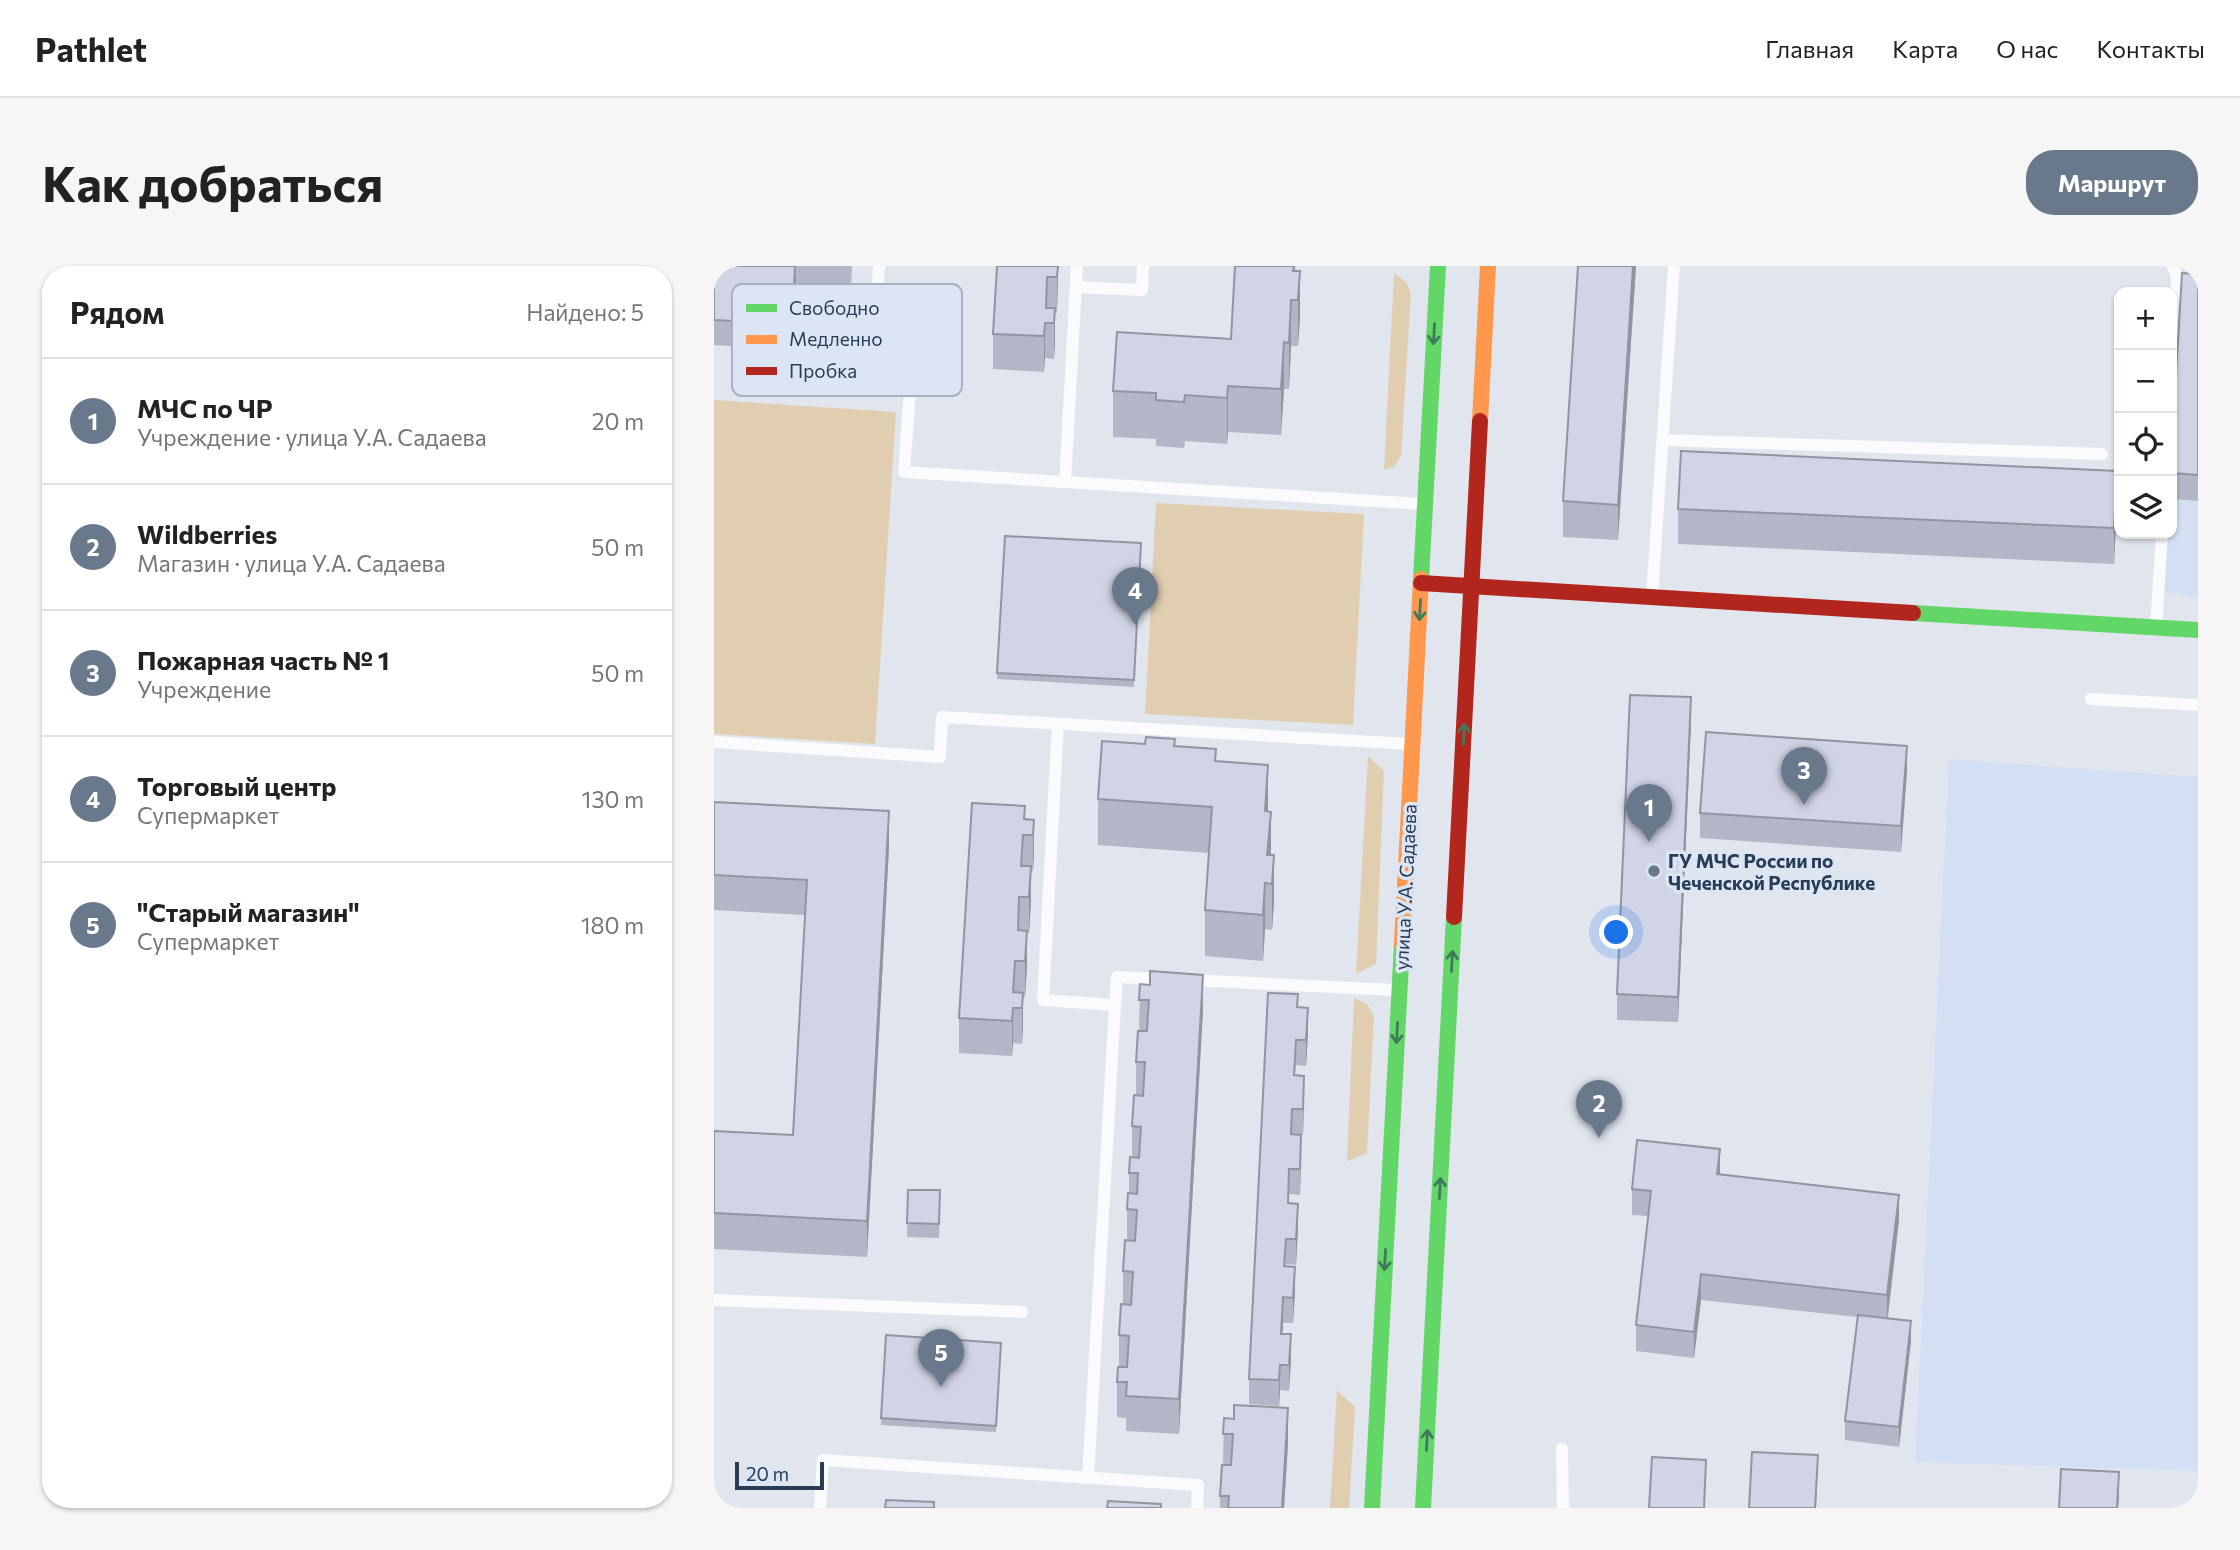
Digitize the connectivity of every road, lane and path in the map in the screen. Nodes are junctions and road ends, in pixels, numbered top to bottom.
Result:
1 (879, 266) edge
2 (1077, 266) edge
3 (1143, 266) edge
4 (1438, 266) edge
5 (1489, 266) edge
6 (1674, 266) edge
7 (2173, 266) edge
8 (878, 284) edge
9 (1076, 287) junction
10 (2173, 350) edge
11 (910, 396) edge
12 (1663, 440) junction
13 (2102, 454) dead end
14 (1065, 482) junction
15 (1426, 504) junction
16 (2162, 539) edge
17 (1421, 583) junction
18 (1472, 586) junction
19 (1652, 597) junction
20 (2156, 628) junction
21 (2198, 631) edge
22 (2091, 699) dead end
23 (2198, 705) edge
24 (1058, 724) junction
25 (714, 742) edge
26 (1413, 744) junction
27 (1400, 990) junction
28 (1115, 1005) junction
29 (714, 1300) edge
30 (1022, 1312) dead end
31 (1562, 1449) dead end
32 (1087, 1478) junction
33 (820, 1508) edge
34 (1197, 1508) edge
35 (1373, 1508) edge
36 (1423, 1508) edge
37 (1563, 1508) edge

1 - 8 lane
2 - 9 lane
3 - 9 lane
4 -> 15 main road, улица У.А. Садаева
5 - 18 main road
6 - 12 lane
7 - 10 lane
9 - 14 lane
11 - 14 lane
12 - 13 lane
12 - 19 lane
14 - 15 lane
15 - 17 main road, улица У.А. Садаева
16 - 20 lane
17 - 18 main road
17 -> 26 main road, улица У.А. Садаева
18 - 19 main road
36 -> 18 main road
19 - 20 main road
20 - 21 main road
22 - 23 lane
24 - 25 lane
24 - 26 lane
24 - 28 lane
26 - 27 main road, улица У.А. Садаева
27 - 28 lane
27 -> 35 main road, улица У.А. Садаева
28 - 32 lane
29 - 30 lane
31 - 37 lane
32 - 33 lane
32 - 34 lane

